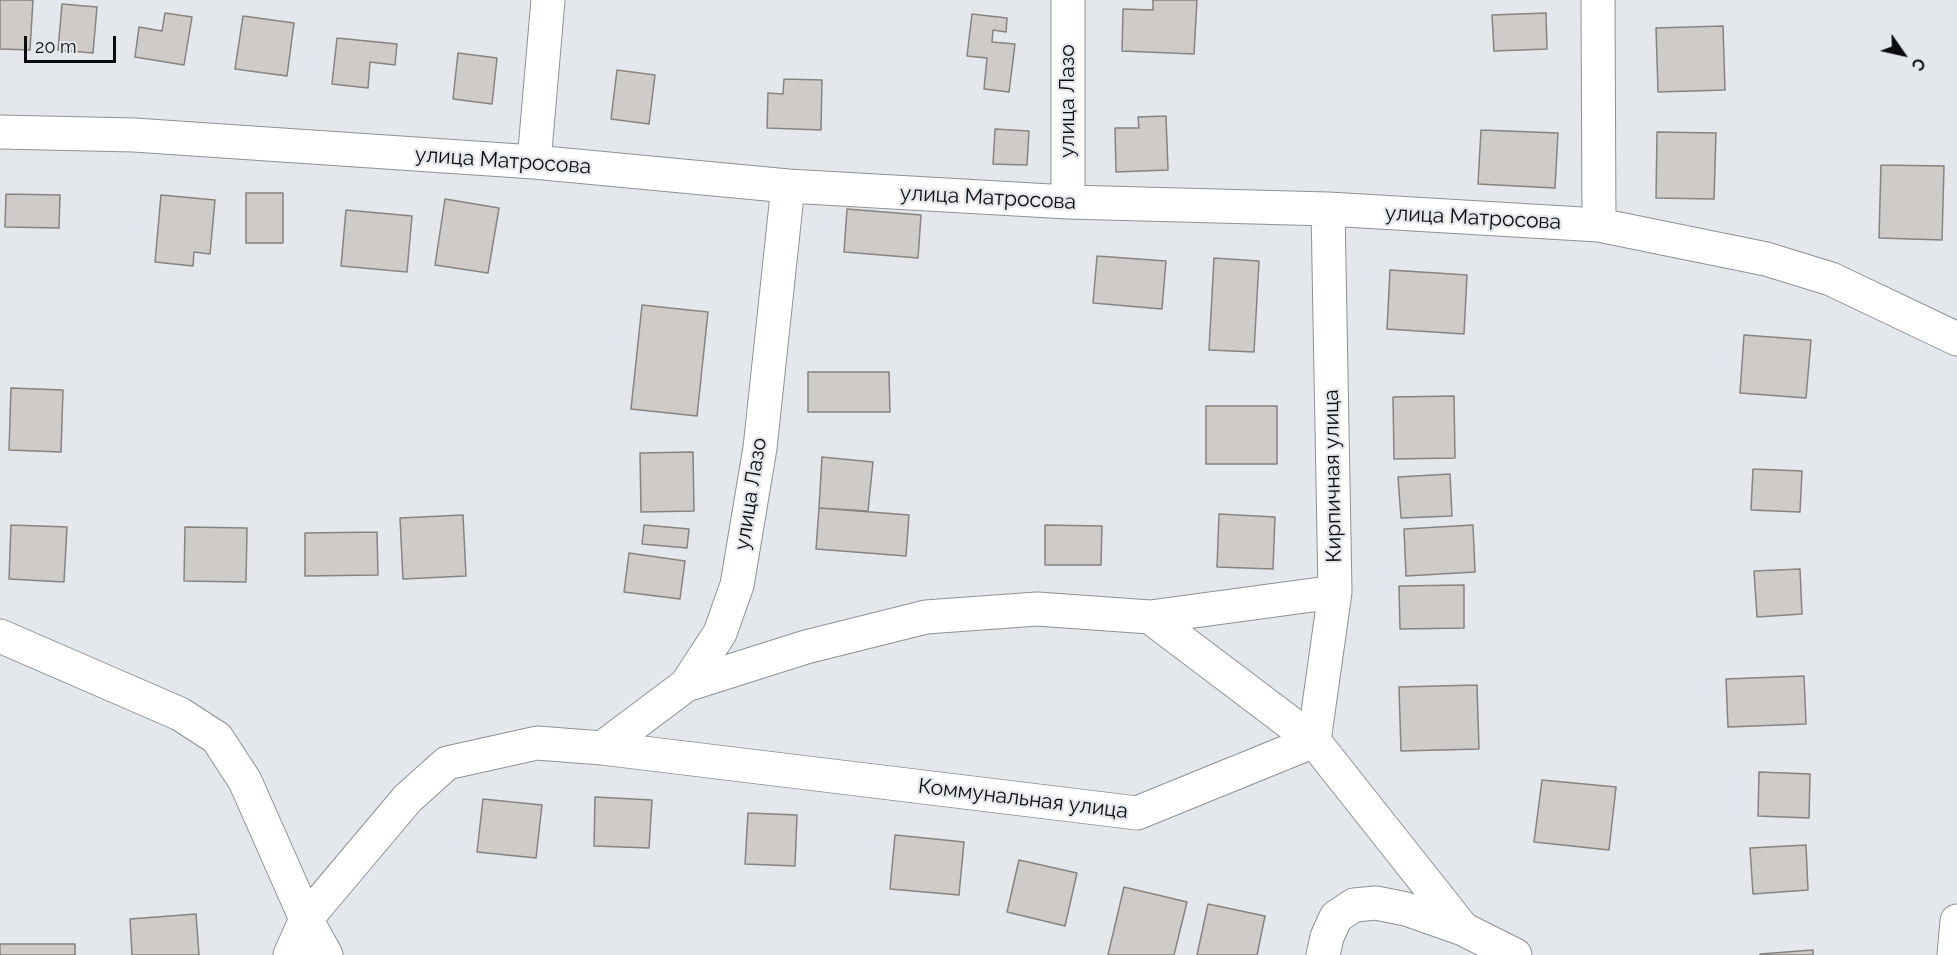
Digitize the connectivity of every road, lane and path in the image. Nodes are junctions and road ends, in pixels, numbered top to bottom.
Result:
1 (548, 0) edge
2 (1068, 0) edge
3 (1598, 0) edge
4 (0, 132) edge
5 (534, 162) junction
6 (788, 186) junction
7 (1068, 202) junction
8 (1328, 209) junction
9 (1599, 225) junction
10 (1957, 339) edge
11 (1335, 592) junction
12 (1150, 617) junction
13 (0, 636) edge
14 (686, 685) junction
15 (1314, 741) junction
16 (602, 748) junction
17 (306, 919) junction
18 (1957, 922) edge
19 (1463, 929) junction
20 (290, 955) edge
21 (326, 955) edge
22 (1323, 955) edge
23 (1515, 955) edge
24 (1954, 955) edge

1 - 5 street
2 - 7 street, улица Лазо
3 - 9 street
4 - 5 street, улица Матросова
5 - 6 street, улица Матросова
6 - 7 street, улица Матросова
6 - 14 street, улица Лазо
7 - 8 street, улица Матросова
8 - 9 street, улица Матросова
8 - 11 street, Кирпичная улица
9 - 10 street, улица Матросова
11 - 12 street
11 - 15 street, Кирпичная улица
12 - 14 street
12 - 15 street
13 - 17 street
14 - 16 street, улица Лазо
15 - 16 street, Коммунальная улица
15 - 19 street
16 - 17 street, Коммунальная улица
17 - 20 street, Коммунальная улица
17 - 21 street
18 - 24 street
19 - 22 street
19 - 23 street

